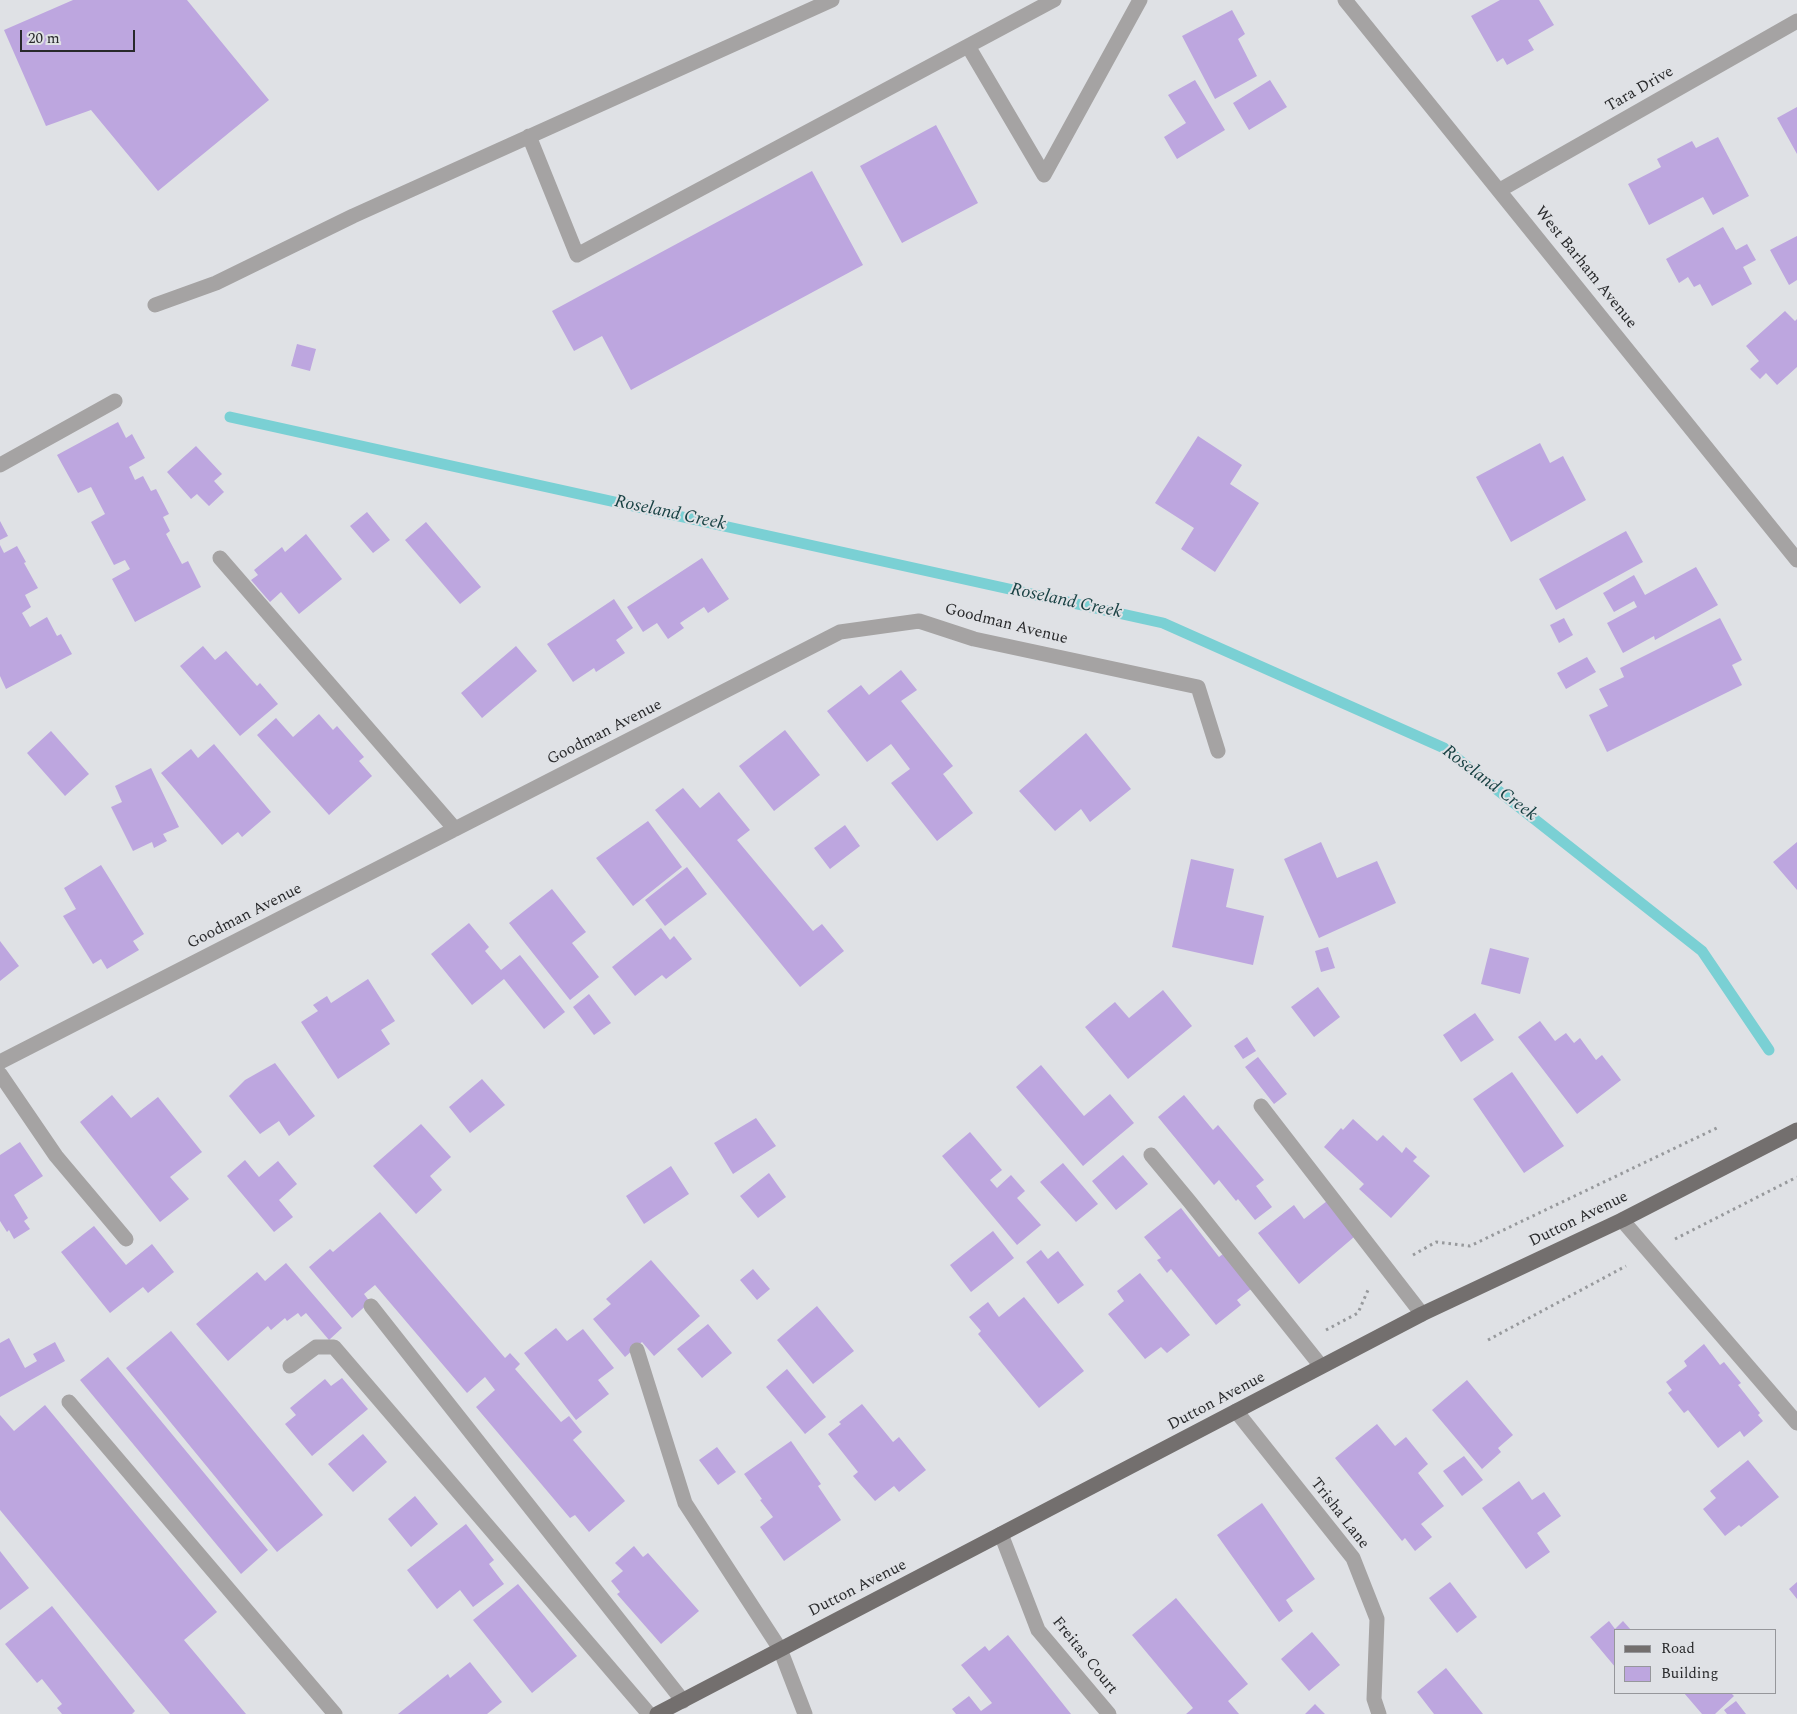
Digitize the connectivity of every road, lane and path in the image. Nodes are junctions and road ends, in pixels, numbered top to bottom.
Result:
1 (832, 0) edge
2 (1054, 0) edge
3 (1140, 0) edge
4 (1345, 0) edge
5 (1797, 21) edge
6 (968, 46) junction
7 (530, 136) junction
8 (1500, 190) junction
9 (155, 305) dead end
10 (115, 401) dead end
11 (0, 465) edge
12 (220, 558) dead end
13 (1797, 560) edge
14 (1218, 751) dead end
15 (455, 830) junction
16 (0, 1062) edge
17 (0, 1074) edge
18 (1262, 1106) dead end
19 (1718, 1127) dead end
20 (1797, 1130) edge
21 (1151, 1155) dead end
22 (1622, 1220) junction
23 (126, 1239) dead end
24 (1388, 1270) junction
25 (371, 1306) dead end
26 (1422, 1314) junction
27 (1302, 1342) junction
28 (637, 1350) dead end
29 (290, 1366) dead end
30 (1321, 1366) junction
31 (69, 1402) dead end
32 (1236, 1411) junction
33 (1797, 1423) edge
34 (1001, 1534) junction
35 (780, 1649) junction
36 (683, 1701) junction
37 (335, 1714) edge
38 (649, 1714) edge
39 (657, 1714) edge
40 (805, 1714) edge
41 (1110, 1714) edge
42 (1379, 1714) edge

1 - 7 street
2 - 6 street
3 - 6 street
4 - 8 street, West Barham Avenue
5 - 8 street, Tara Drive
6 - 7 street
7 - 9 street
8 - 13 street, West Barham Avenue
10 - 11 street
12 - 15 street
14 - 15 street, Goodman Avenue
15 - 16 street, Goodman Avenue
17 - 23 street
18 - 24 street
19 - 24 path
20 - 22 main road, Dutton Avenue
21 - 27 street
22 - 26 main road, Dutton Avenue
22 - 33 street
24 - 26 street
24 - 27 path
25 - 36 street
26 - 30 main road, Dutton Avenue
27 - 30 street
28 - 35 street
29 - 38 street
30 - 32 main road, Dutton Avenue
31 - 37 street
32 - 34 main road, Dutton Avenue
32 - 42 street, Trisha Lane
34 - 35 main road, Dutton Avenue
34 - 41 street, Freitas Court
35 - 36 main road, Dutton Avenue
35 - 40 street
36 - 39 main road, Dutton Avenue

